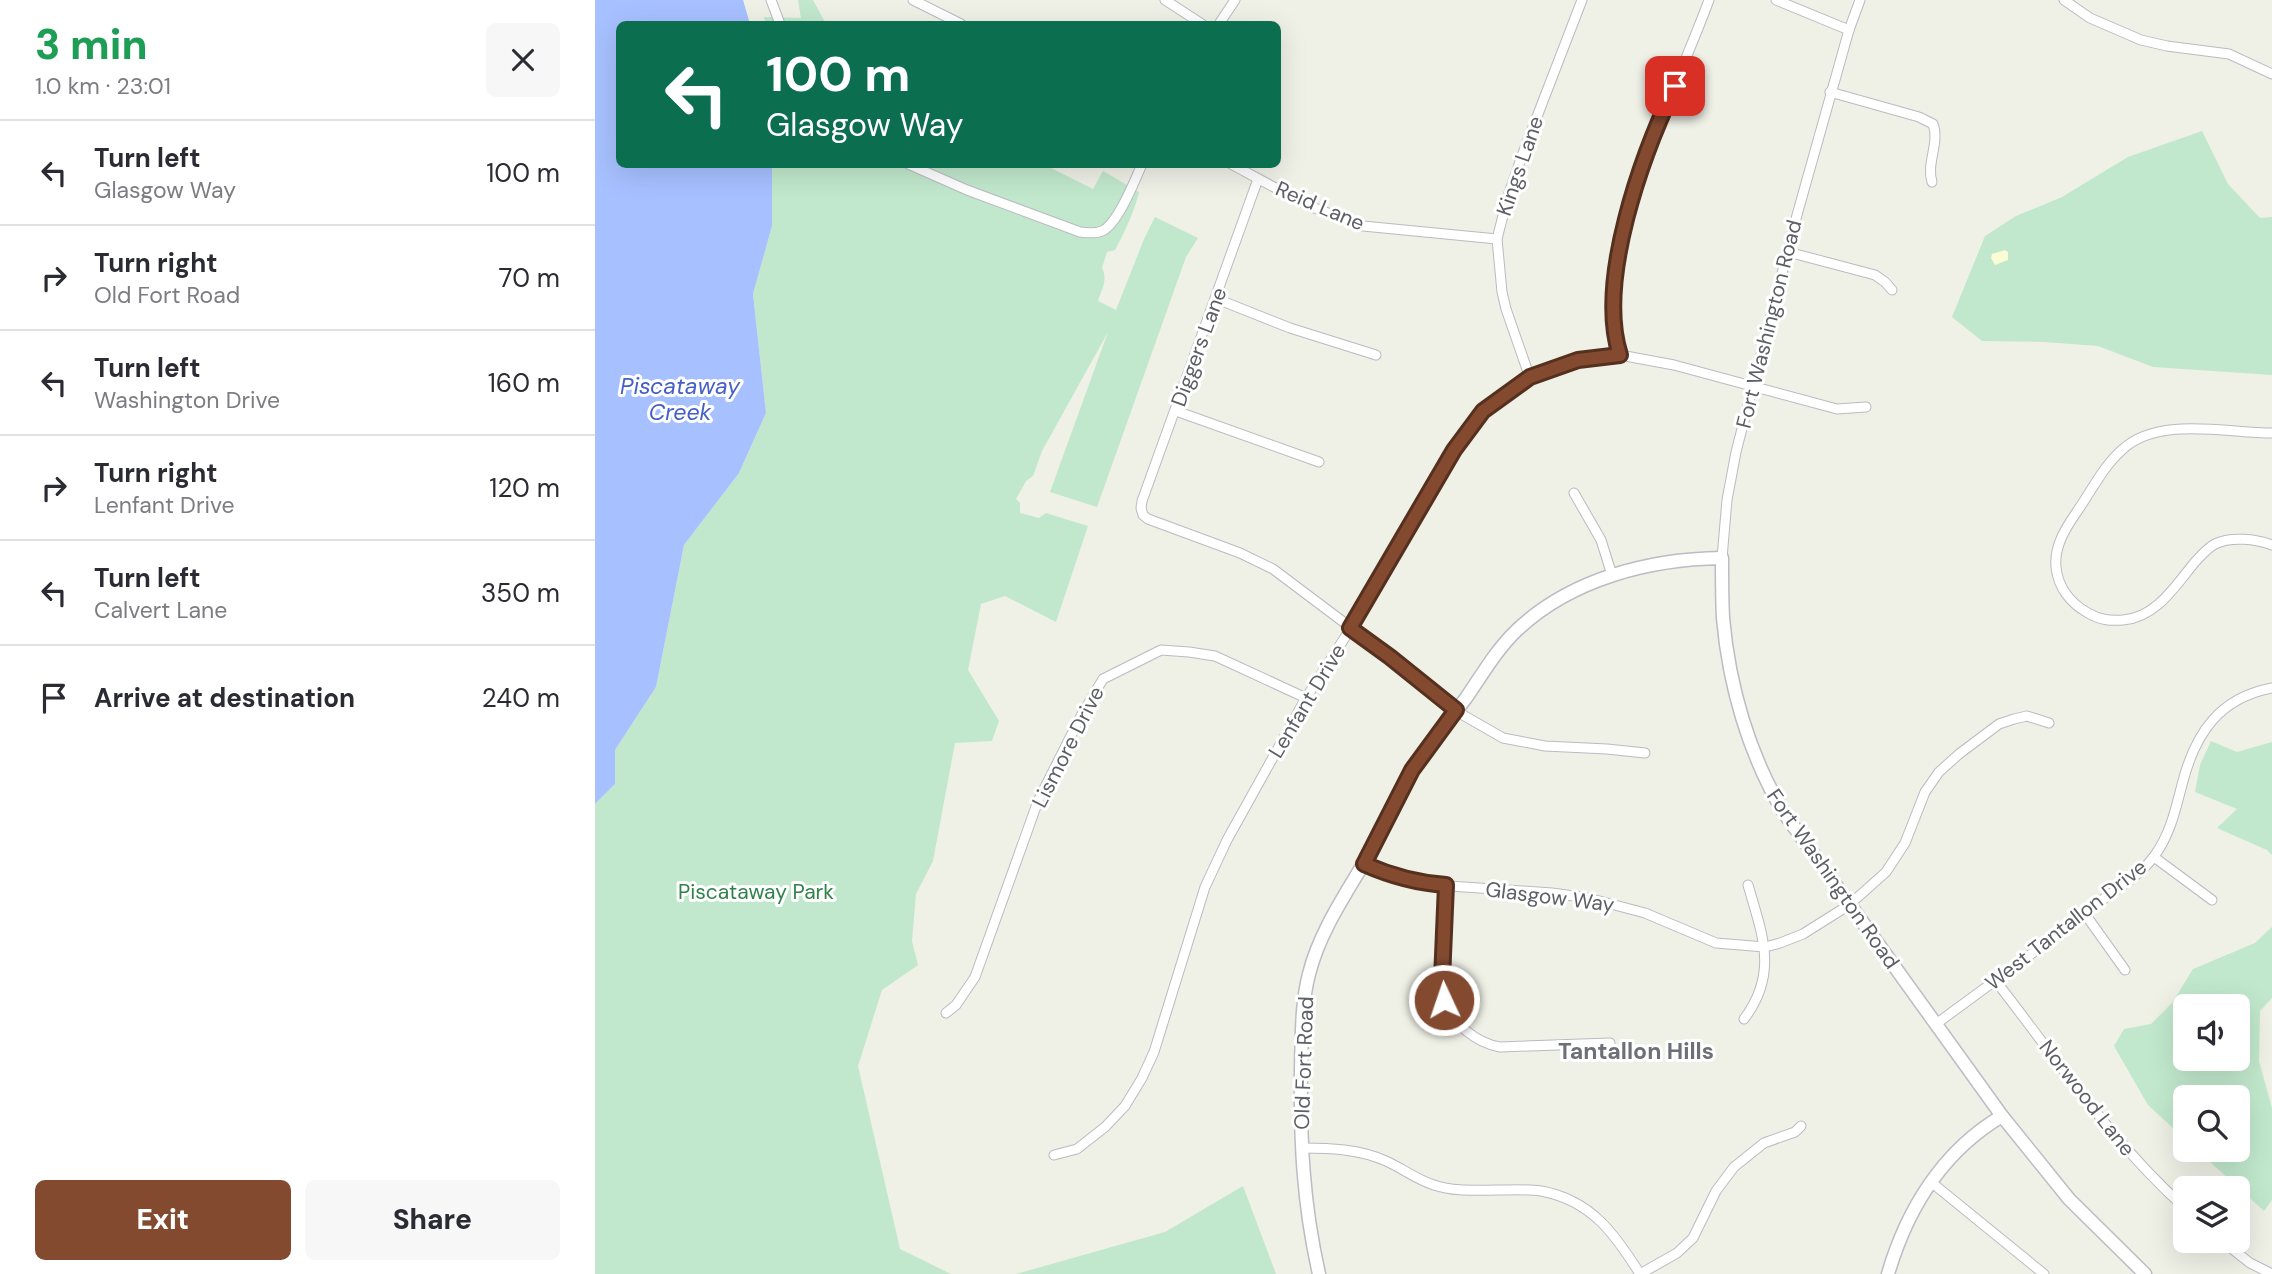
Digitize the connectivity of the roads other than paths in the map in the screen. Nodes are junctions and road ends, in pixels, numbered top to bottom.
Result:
1 (771, 0) edge
2 (913, 0) edge
3 (1165, 0) edge
4 (1235, 0) edge
5 (1582, 0) edge
6 (1709, 0) edge
7 (1776, 0) edge
8 (1860, 0) edge
9 (2064, 0) edge
10 (779, 21) edge
11 (955, 21) edge
12 (1197, 21) edge
13 (1221, 21) edge
14 (1849, 30) junction
15 (2272, 75) edge
16 (1830, 92) junction
17 (917, 168) edge
18 (1140, 168) edge
19 (1238, 168) edge
20 (1258, 179) junction
21 (1932, 182) dead end
22 (1497, 239) junction
23 (1788, 252) junction
24 (1892, 290) dead end
25 (1217, 299) junction
26 (1376, 355) dead end
27 (1620, 355) junction
28 (1530, 377) junction
29 (1753, 388) junction
30 (1866, 407) dead end
31 (1176, 411) junction
32 (2272, 433) edge
33 (1319, 461) dead end
34 (1574, 493) dead end
35 (2272, 545) edge
36 (1722, 558) junction
37 (1612, 575) junction
38 (1350, 628) junction
39 (2272, 688) edge
40 (1306, 698) junction
41 (1456, 710) junction
42 (2049, 723) dead end
43 (1645, 753) dead end
44 (2154, 857) junction
45 (1364, 864) junction
46 (1446, 885) junction
47 (1748, 885) dead end
48 (2212, 900) dead end
49 (1849, 905) junction
50 (2085, 914) junction
51 (1765, 947) junction
52 (2125, 970) dead end
53 (1995, 980) junction
54 (946, 1013) dead end
55 (1744, 1019) dead end
56 (1936, 1024) junction
57 (1610, 1043) dead end
58 (2003, 1116) junction
59 (1801, 1126) dead end
60 (1302, 1148) junction
61 (1054, 1155) dead end
62 (1931, 1182) junction
63 (2173, 1196) edge
64 (2238, 1253) edge
65 (1319, 1274) edge
66 (1640, 1274) edge
67 (1888, 1274) edge
68 (2044, 1274) edge
69 (2145, 1274) edge
70 (2272, 1274) edge

1 - 10 street
2 - 11 street
3 - 12 street
4 - 13 street
5 - 22 street, Kings Lane
6 - 27 street
7 - 14 street
8 - 14 street, Fort Washington Road
9 - 15 street
14 - 16 street, Fort Washington Road
16 - 21 street
16 - 23 street, Fort Washington Road
17 - 18 street
19 - 20 street, Reid Lane
20 - 22 street, Reid Lane
20 - 25 street, Diggers Lane
22 - 28 street, Kings Lane
23 - 24 street
23 - 29 street, Fort Washington Road
25 - 26 street
25 - 31 street, Diggers Lane
27 - 28 street, Lenfant Drive
27 - 29 street, Lenfant Drive
28 - 38 street, Lenfant Drive
29 - 30 street, Lenfant Drive
29 - 36 street, Fort Washington Road
31 - 33 street
31 - 38 street, Diggers Lane
32 - 35 street
34 - 37 street
36 - 37 main road, Old Fort Road
36 - 49 main road, Fort Washington Road
37 - 41 main road, Old Fort Road
38 - 40 street, Lenfant Drive
38 - 41 street
39 - 44 street, West Tantallon Drive
40 - 54 street, Lismore Drive
40 - 61 street, Lenfant Drive
41 - 43 street
41 - 45 main road, Old Fort Road
42 - 49 street, Glasgow Way
44 - 48 street
44 - 50 street, West Tantallon Drive
45 - 46 street, Glasgow Way
45 - 60 main road, Old Fort Road
46 - 51 street, Glasgow Way
46 - 57 street
47 - 51 street
49 - 51 street, Glasgow Way
49 - 56 main road, Fort Washington Road
50 - 52 street
50 - 53 street, West Tantallon Drive
51 - 55 street
53 - 56 street, West Tantallon Drive
53 - 63 street, Norwood Lane
56 - 58 main road, Fort Washington Road
58 - 62 main road
58 - 69 main road, Fort Washington Road
59 - 66 street
60 - 65 main road, Old Fort Road
60 - 66 street
62 - 67 main road
62 - 68 street
64 - 70 street

